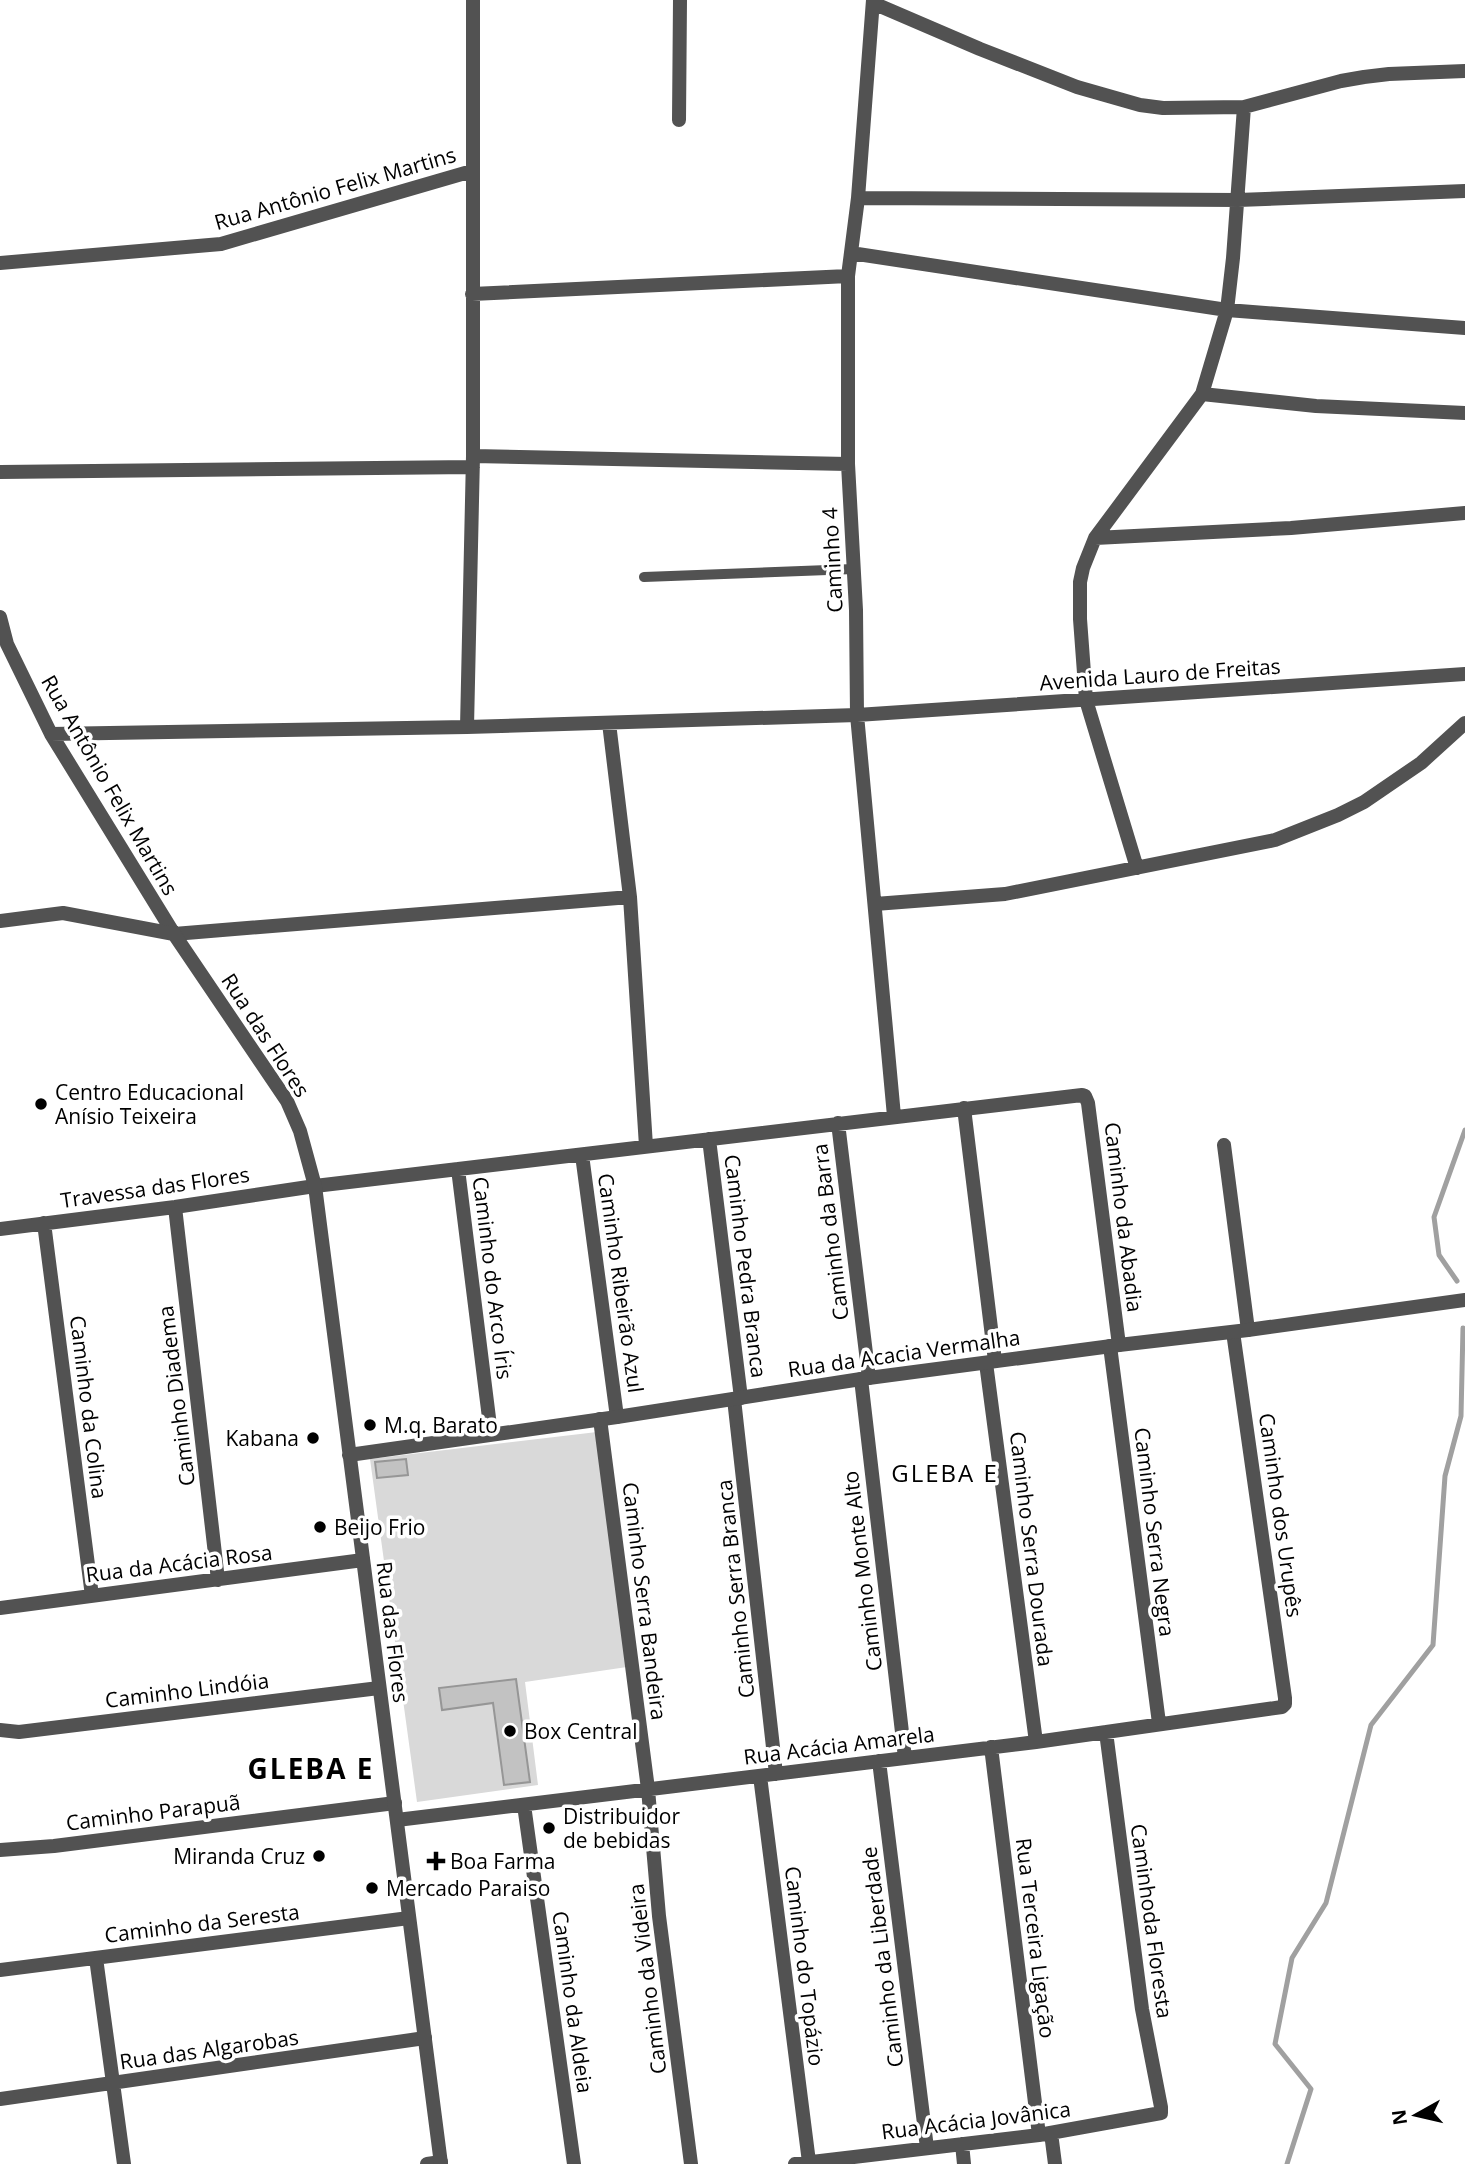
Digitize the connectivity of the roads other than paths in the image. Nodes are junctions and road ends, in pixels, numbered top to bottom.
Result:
1 (473, 0) edge
2 (680, 0) edge
3 (873, 2) edge
4 (1465, 72) edge
5 (1244, 107) junction
6 (679, 120) dead end
7 (472, 171) junction
8 (1465, 191) edge
9 (858, 198) junction
10 (1238, 200) junction
11 (851, 253) junction
12 (0, 263) edge
13 (848, 276) junction
14 (472, 293) junction
15 (1227, 310) junction
16 (1465, 328) edge
17 (1202, 394) junction
18 (1465, 413) edge
19 (473, 461) junction
20 (848, 464) junction
21 (0, 472) edge
22 (1465, 513) edge
23 (1095, 538) junction
24 (854, 569) junction
25 (645, 577) dead end
26 (0, 617) edge
27 (1465, 674) edge
28 (1086, 700) junction
29 (857, 715) junction
30 (609, 723) junction
31 (1465, 723) edge
32 (467, 727) junction
33 (51, 734) junction
34 (1137, 868) junction
35 (630, 897) junction
36 (875, 904) junction
37 (0, 921) edge
38 (174, 934) junction
39 (1085, 1096) joint
40 (964, 1108) junction
41 (894, 1116) junction
42 (838, 1123) junction
43 (709, 1139) junction
44 (1224, 1145) dead end
45 (646, 1146) junction
46 (582, 1155) junction
47 (458, 1169) junction
48 (315, 1186) junction
49 (175, 1207) junction
50 (44, 1223) junction
51 (0, 1229) edge
52 (1465, 1300) edge
53 (1241, 1331) junction
54 (1115, 1345) junction
55 (991, 1362) junction
56 (865, 1378) junction
57 (738, 1399) junction
58 (617, 1417) junction
59 (600, 1419) junction
60 (491, 1434) junction
61 (349, 1455) junction
62 (363, 1560) junction
63 (218, 1580) junction
64 (92, 1596) junction
65 (0, 1608) edge
66 (379, 1688) junction
67 (1285, 1704) joint
68 (1158, 1723) junction
69 (0, 1730) edge
70 (1106, 1732) junction
71 (1036, 1742) junction
72 (991, 1747) junction
73 (905, 1758) junction
74 (879, 1761) junction
75 (776, 1774) junction
76 (760, 1776) junction
77 (649, 1789) junction
78 (395, 1803) junction
79 (524, 1805) junction
80 (397, 1820) junction
81 (0, 1850) edge
82 (409, 1918) junction
83 (96, 1958) junction
84 (0, 1970) edge
85 (425, 2038) junction
86 (113, 2084) junction
87 (0, 2099) edge
88 (1161, 2113) joint
89 (1045, 2134) junction
90 (962, 2144) junction
91 (927, 2148) junction
92 (860, 2160) edge
93 (436, 2163) edge
94 (802, 2163) edge
95 (124, 2164) edge
96 (574, 2164) edge
97 (691, 2164) edge
98 (964, 2164) edge
99 (1055, 2164) edge

1 - 7 street
2 - 6 street
3 - 5 street
3 - 9 street, Caminho 4
4 - 5 street
5 - 10 street
7 - 12 street, Rua Antônio Felix Martins
7 - 14 street
8 - 10 street
9 - 10 street
9 - 11 street, Caminho 4
10 - 15 street
11 - 13 street, Caminho 4
11 - 15 street
13 - 14 street
13 - 20 street, Caminho 4
14 - 19 street
15 - 16 street
15 - 17 street
17 - 18 street
17 - 23 street
19 - 20 street
19 - 21 street
19 - 32 street
20 - 24 street, Caminho 4
22 - 23 street
23 - 28 street
24 - 25 lane
24 - 29 street, Caminho 4
26 - 33 street, Rua Antônio Felix Martins
27 - 28 street, Avenida Lauro de Freitas
28 - 29 street, Avenida Lauro de Freitas
28 - 34 street
29 - 30 street, Avenida Lauro de Freitas
29 - 36 street, Caminho 4
30 - 32 street, Avenida Lauro de Freitas
30 - 35 street
31 - 34 street
32 - 33 street, Avenida Lauro de Freitas
33 - 38 street, Rua Antônio Felix Martins
34 - 36 street
35 - 38 street
35 - 45 street
36 - 41 street, Caminho 4
37 - 38 street
38 - 48 street, Rua das Flores
39 - 40 street, Travessa das Flores
39 - 54 street, Caminho da Abadia
40 - 41 street, Travessa das Flores
40 - 55 street, Caminho Serra Dourada
41 - 42 street, Travessa das Flores
42 - 43 street, Travessa das Flores
42 - 56 street, Caminho da Barra
43 - 45 street, Travessa das Flores
43 - 57 street, Caminho Pedra Branca
44 - 53 street, Caminho dos Urupês
45 - 46 street, Travessa das Flores
46 - 47 street, Travessa das Flores
46 - 58 street, Caminho Ribeirão Azul
47 - 48 street, Travessa das Flores
47 - 60 street, Caminho do Arco Íris
48 - 49 street, Travessa das Flores
48 - 61 street, Rua das Flores
49 - 50 street, Travessa das Flores
49 - 63 street, Caminho Diadema
50 - 51 street, Travessa das Flores
50 - 64 street, Caminho da Colina
52 - 53 street, Rua da Acacia Vermalha
53 - 54 street, Rua da Acacia Vermalha
53 - 67 street, Caminho dos Urupês
54 - 55 street, Rua da Acacia Vermalha
54 - 68 street, Caminho Serra Negra
55 - 56 street, Rua da Acacia Vermalha
55 - 71 street, Caminho Serra Dourada
56 - 57 street, Rua da Acacia Vermalha
56 - 73 street, Caminho Monte Alto
57 - 58 street, Rua da Acacia Vermalha
57 - 75 street, Caminho Serra Branca
58 - 59 street, Rua da Acacia Vermalha
59 - 60 street, Rua da Acacia Vermalha
59 - 77 street, Caminho Serra Bandeira
60 - 61 street, Rua da Acacia Vermalha
61 - 62 street, Rua das Flores
62 - 63 street, Rua da Acácia Rosa
62 - 66 street, Rua das Flores
63 - 64 street, Rua da Acácia Rosa
64 - 65 street, Rua da Acácia Rosa
66 - 69 street, Caminho Lindóia
66 - 78 street, Rua das Flores
67 - 68 street, Rua Acácia Amarela
68 - 70 street, Rua Acácia Amarela
70 - 71 street, Rua Acácia Amarela
70 - 88 street, Caminhoda Floresta
71 - 72 street, Rua Acácia Amarela
72 - 73 street, Rua Acácia Amarela
72 - 89 street, Rua Terceira Ligação
73 - 74 street, Rua Acácia Amarela
74 - 75 street, Rua Acácia Amarela
74 - 91 street, Caminho da Liberdade
75 - 76 street, Rua Acácia Amarela
76 - 77 street, Rua Acácia Amarela
76 - 94 street, Caminho do Topázio
77 - 79 street, Rua Acácia Amarela
77 - 97 street, Caminho da Videira
78 - 80 street, Rua das Flores
78 - 81 street, Caminho Parapuã
79 - 80 street, Rua Acácia Amarela
79 - 96 street, Caminho da Aldeia
80 - 82 street, Rua das Flores
82 - 83 street, Caminho da Seresta
82 - 85 street, Rua das Flores
83 - 84 street, Caminho da Seresta
83 - 86 street
85 - 86 street, Rua das Algarobas
85 - 93 street, Rua das Flores
86 - 87 street, Rua das Algarobas
86 - 95 street
88 - 89 street, Rua Acácia Jovânica
89 - 90 street, Rua Acácia Jovânica
89 - 99 street, Rua Terceira Ligação
90 - 91 street, Rua Acácia Jovânica
90 - 98 street
91 - 92 street, Rua Acácia Jovânica
92 - 94 street, Rua Acácia Jovânica

